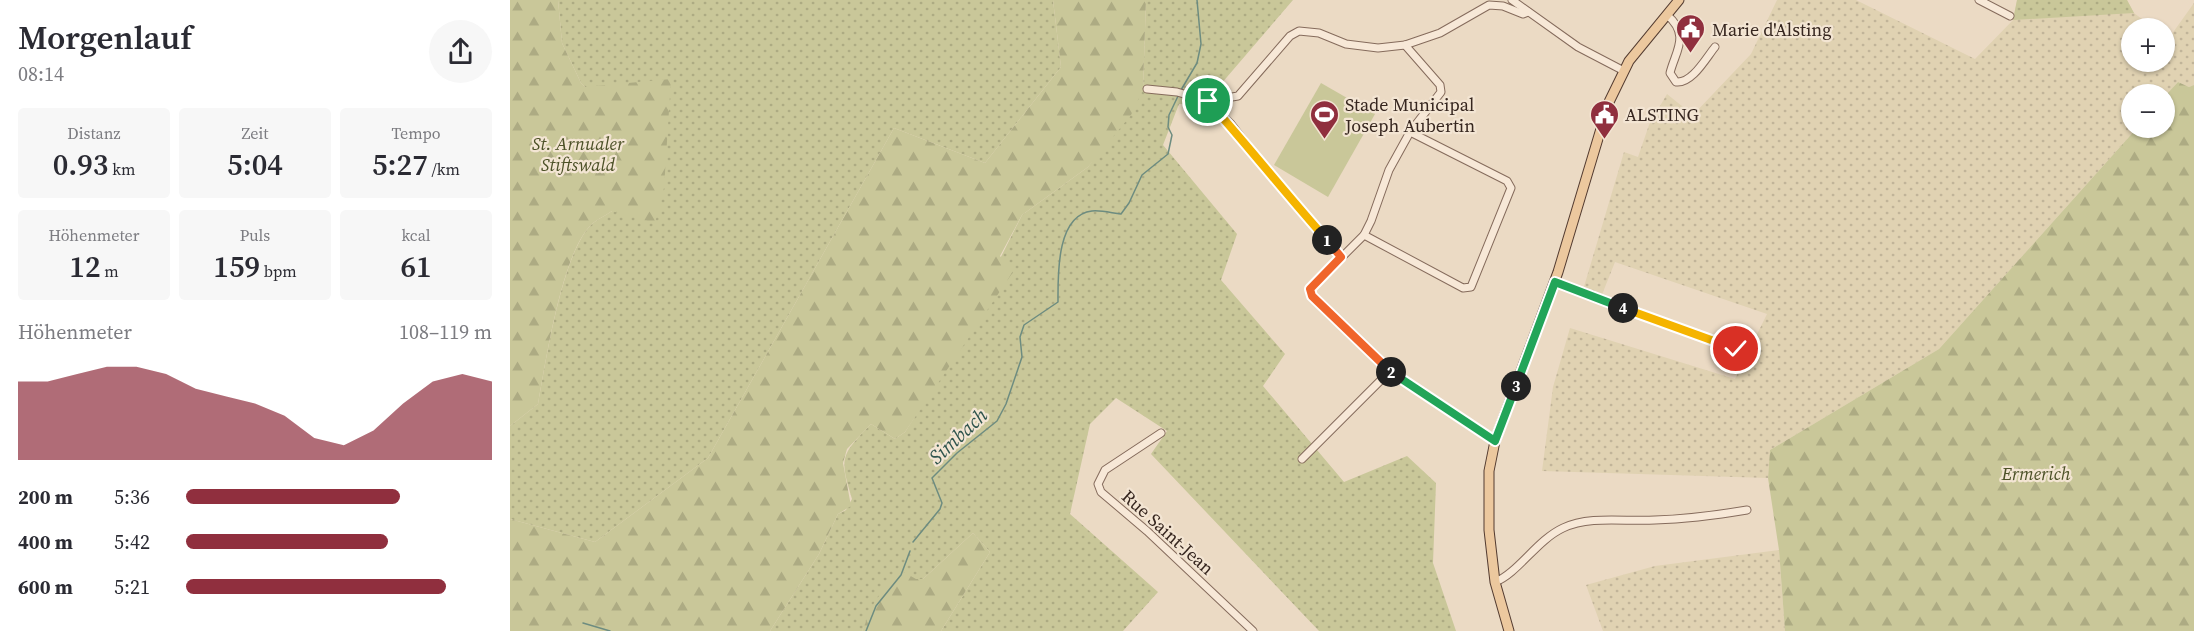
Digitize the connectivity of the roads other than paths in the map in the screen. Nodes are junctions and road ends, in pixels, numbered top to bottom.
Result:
1 (1512, 0) edge
2 (1979, 0) edge
3 (1674, 2) edge
4 (1528, 12) junction
5 (1667, 15) junction
6 (2010, 16) dead end
7 (1404, 45) junction
8 (1715, 47) dead end
9 (1624, 71) junction
10 (1147, 89) dead end
11 (1208, 101) junction
12 (1410, 132) junction
13 (1364, 235) junction
14 (1341, 257) junction
15 (1555, 282) junction
16 (1736, 349) dead end
17 (1390, 371) junction
18 (1161, 433) dead end
19 (1495, 441) junction
20 (1302, 459) dead end
21 (1747, 510) dead end
22 (1495, 582) junction
23 (1251, 630) edge
24 (1509, 631) edge

1 - 4 street
2 - 6 street
3 - 5 main road
4 - 7 street
4 - 9 street
5 - 8 street
5 - 9 main road
7 - 11 street
7 - 12 street
9 - 15 main road
10 - 11 street
11 - 14 street
12 - 13 street
12 - 13 street
13 - 14 street
14 - 17 street
15 - 16 street
15 - 19 main road
17 - 19 street
17 - 20 street
18 - 23 street, Rue Saint-Jean
19 - 22 main road
21 - 22 street
22 - 24 main road

